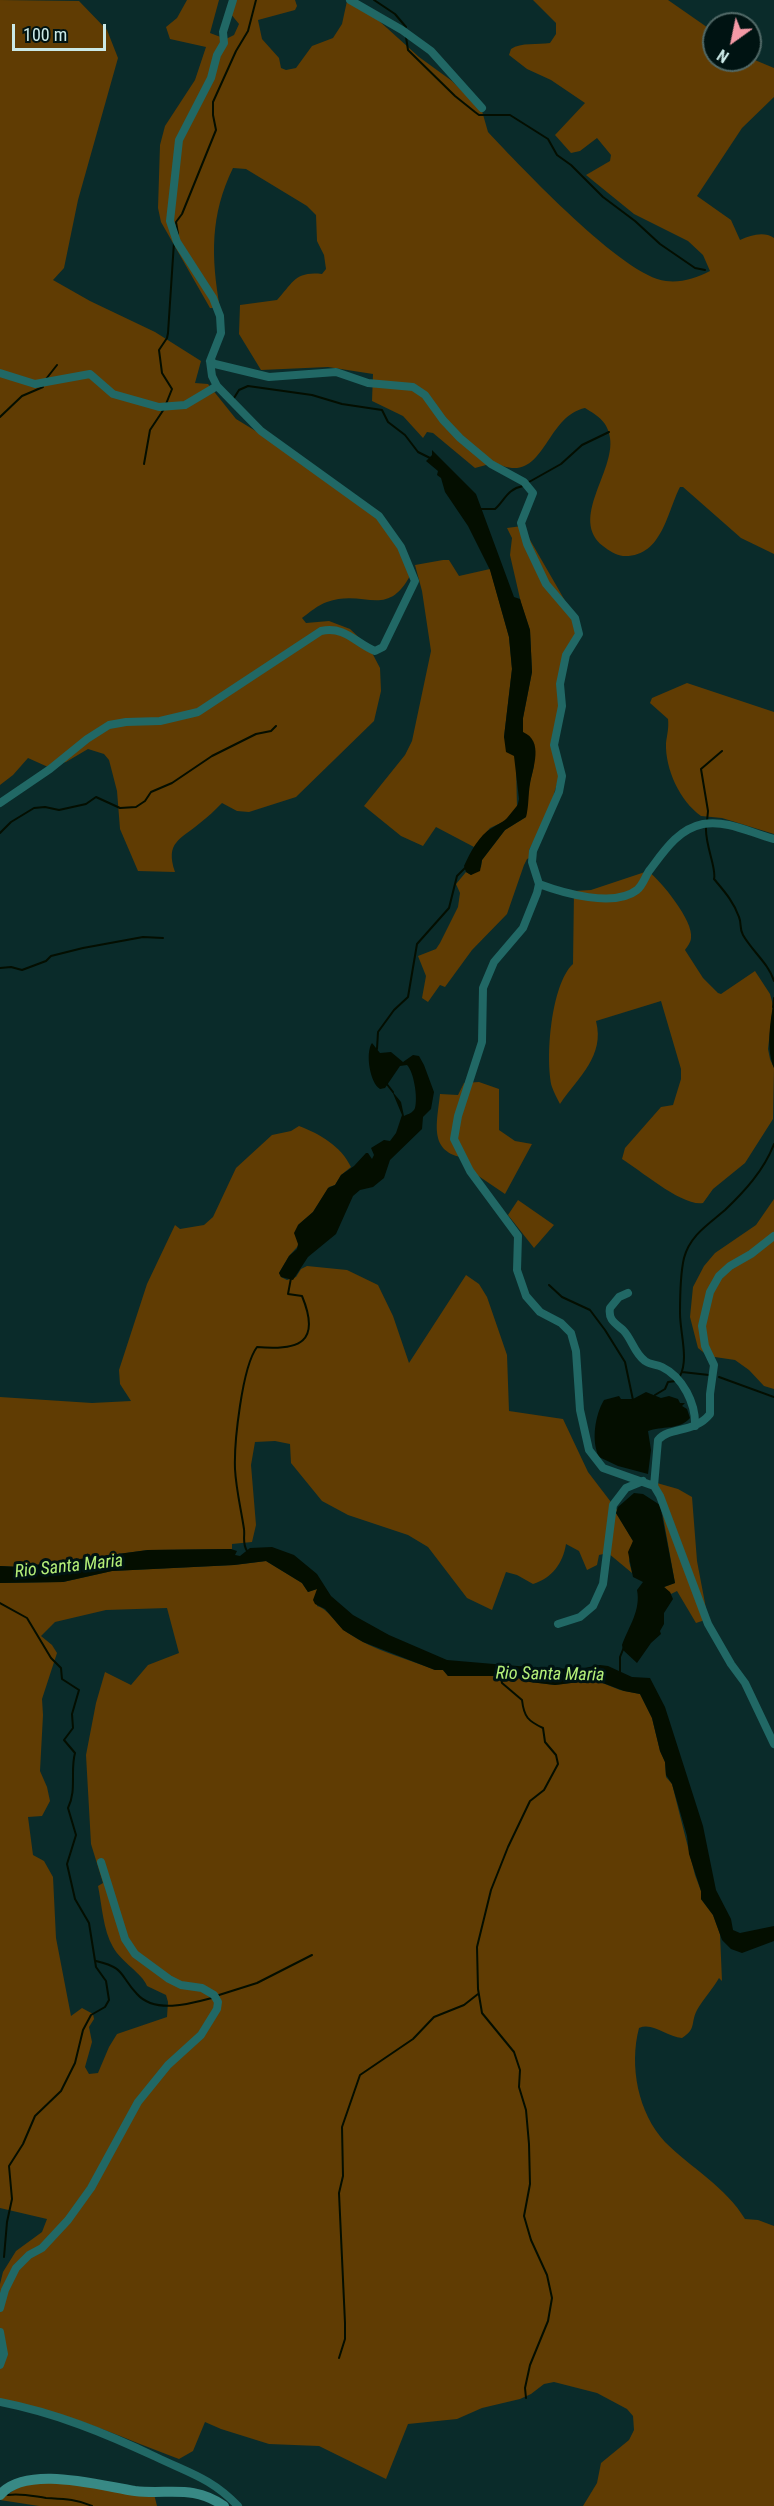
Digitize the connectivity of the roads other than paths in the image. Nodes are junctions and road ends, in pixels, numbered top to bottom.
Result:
1 (233, 0) edge
2 (350, 0) edge
3 (482, 108) dead end
4 (210, 361) junction
5 (0, 373) edge
6 (217, 386) junction
7 (0, 803) edge
8 (774, 839) edge
9 (539, 884) junction
10 (774, 1236) edge
11 (628, 1293) dead end
12 (695, 1426) junction
13 (643, 1481) junction
14 (654, 1486) junction
15 (558, 1624) dead end
16 (774, 1744) edge
17 (101, 1862) dead end
18 (0, 2308) edge
19 (0, 2332) edge
20 (0, 2366) edge
21 (0, 2402) edge
22 (1, 2492) edge
23 (224, 2506) edge
24 (238, 2506) edge

1 - 4 street
2 - 3 street
4 - 6 street
4 - 9 street
5 - 6 street
6 - 7 street
8 - 9 street
9 - 13 street
10 - 12 street
11 - 12 street
12 - 14 street
13 - 14 street
13 - 15 street
14 - 16 street
17 - 18 street
19 - 20 street
21 - 24 street
22 - 23 street

